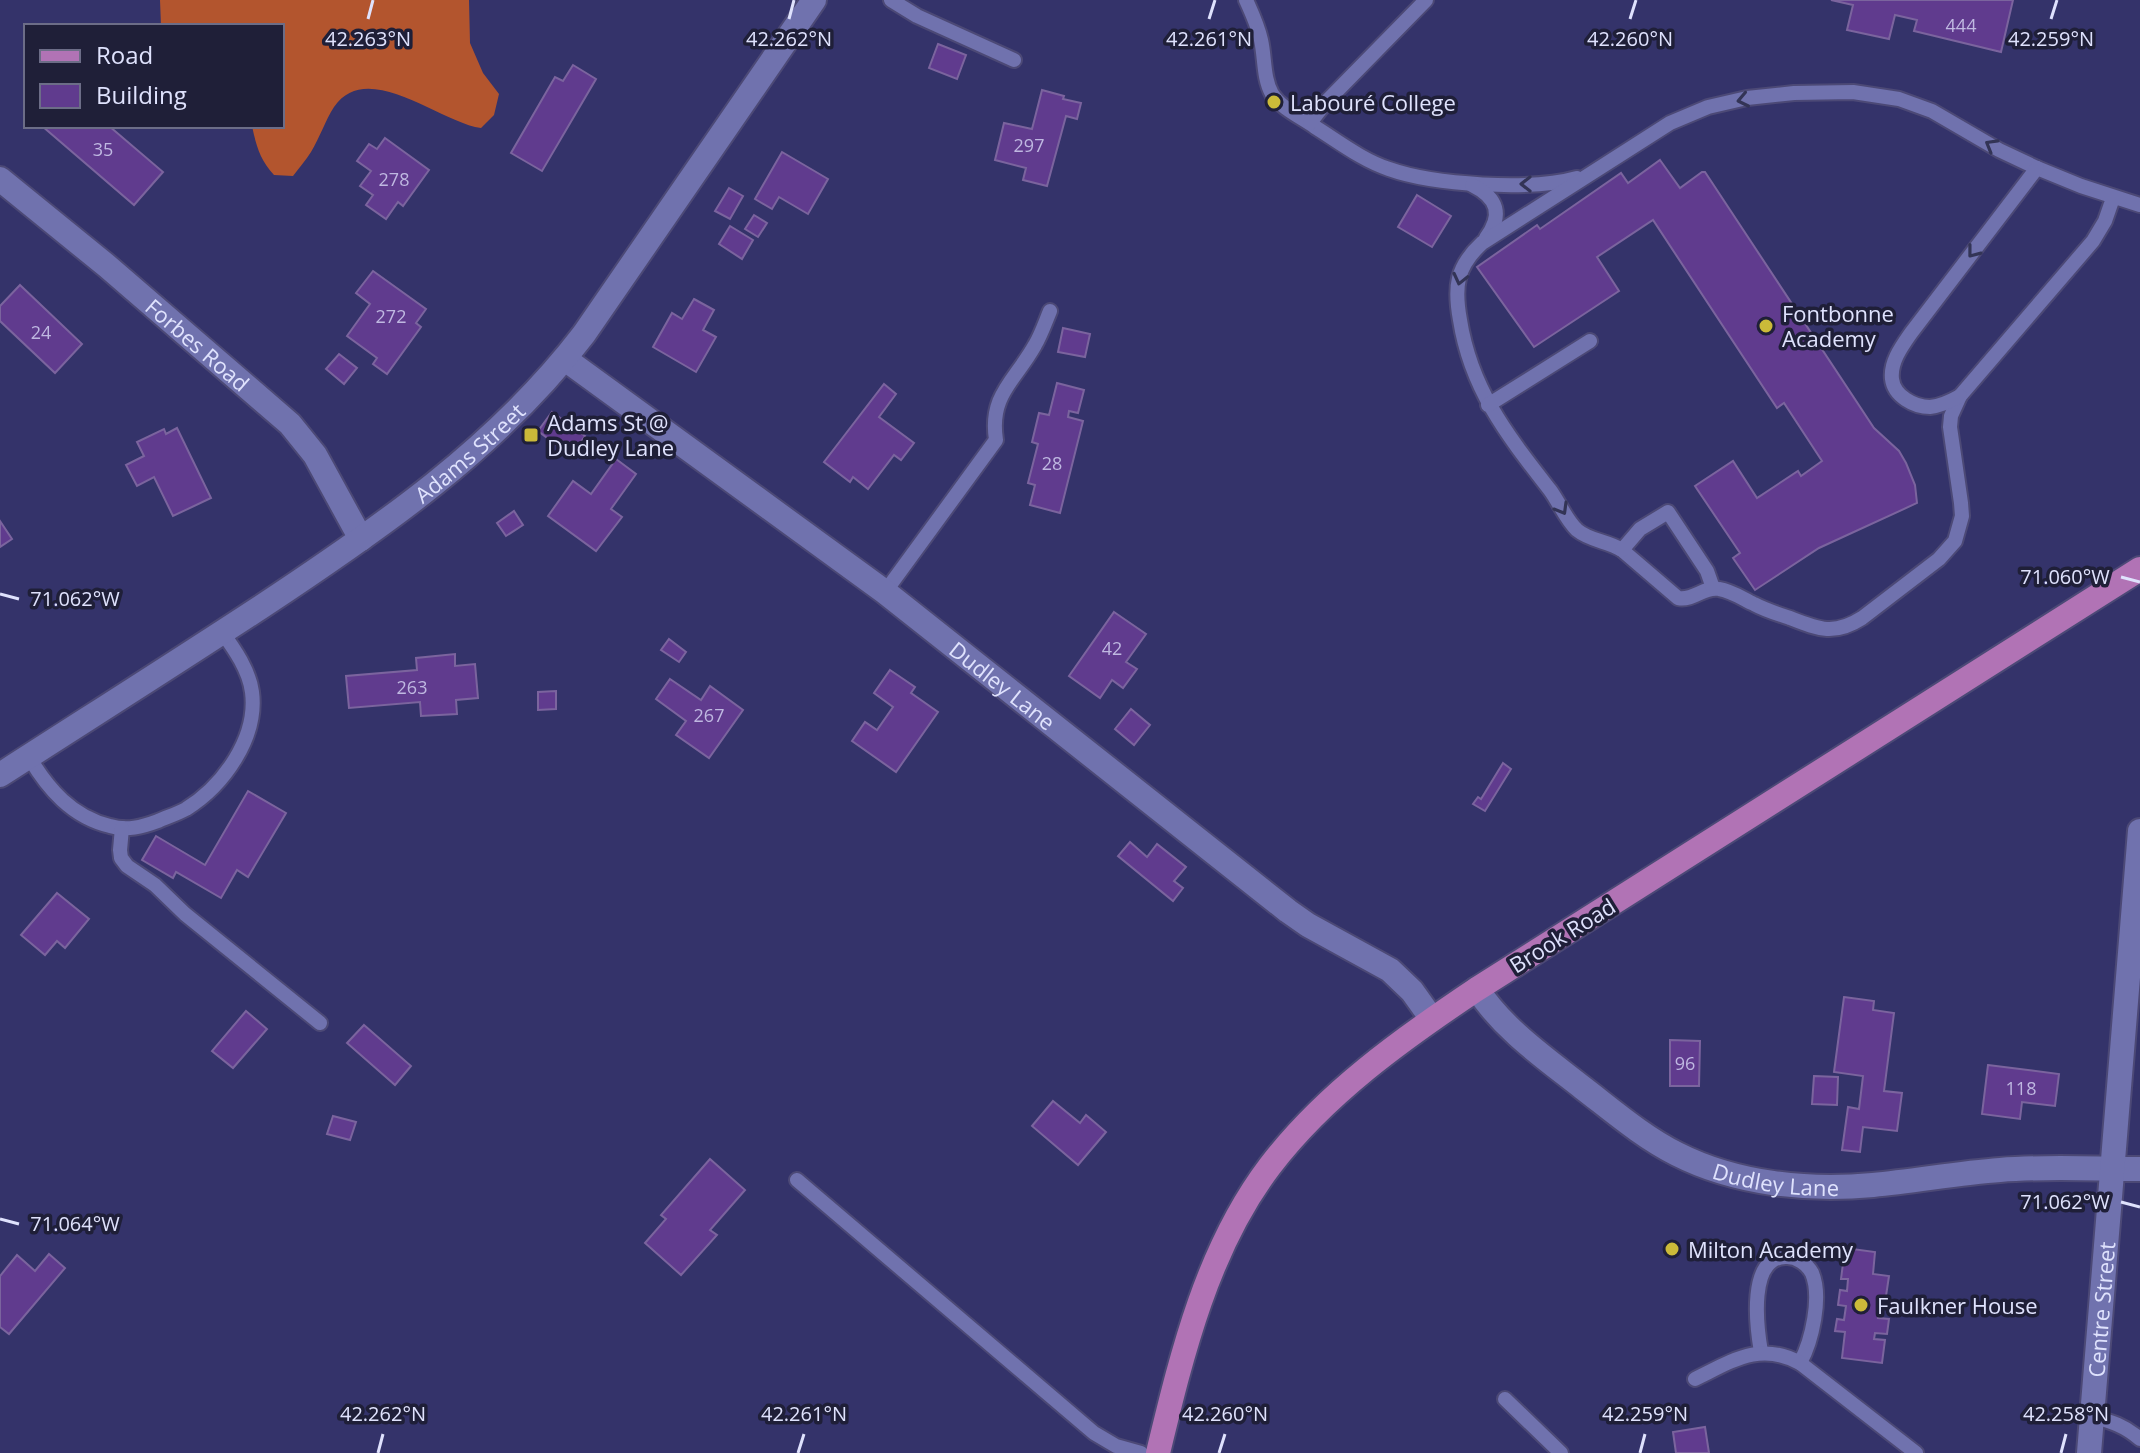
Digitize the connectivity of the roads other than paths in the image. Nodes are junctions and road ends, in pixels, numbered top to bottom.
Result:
1 (814, 0) edge
2 (891, 0) edge
3 (1246, 0) edge
4 (1426, 0) edge
5 (1014, 60) dead end
6 (1310, 123) junction
7 (2037, 168) junction
8 (1586, 176) junction
9 (0, 179) edge
10 (1465, 182) junction
11 (2113, 198) junction
12 (2140, 205) edge
13 (1482, 243) junction
14 (1050, 311) dead end
15 (1590, 341) dead end
16 (565, 359) junction
17 (1960, 396) junction
18 (1488, 405) junction
19 (361, 539) junction
20 (1622, 550) junction
21 (2140, 569) edge
22 (1713, 588) junction
23 (885, 592) junction
24 (222, 632) junction
25 (29, 757) junction
26 (0, 775) edge
27 (122, 828) junction
28 (2140, 831) edge
29 (2136, 936) edge
30 (1477, 989) junction
31 (1432, 1019) junction
32 (320, 1023) dead end
33 (2112, 1169) junction
34 (2140, 1169) edge
35 (797, 1180) dead end
36 (1761, 1352) junction
37 (1800, 1363) junction
38 (1695, 1379) dead end
39 (1505, 1399) dead end
40 (2092, 1417) junction
41 (2140, 1439) edge
42 (1141, 1453) edge
43 (1158, 1453) edge
44 (1561, 1453) edge
45 (1916, 1453) edge
46 (2089, 1453) edge

1 - 16 street, Adams Street
2 - 5 lane
3 - 6 lane
4 - 6 lane
6 - 10 lane
7 -> 8 lane
7 - 11 lane
7 -> 17 lane
8 -> 10 lane
8 - 13 lane
9 - 19 street, Forbes Road
10 - 13 lane
11 - 12 lane
11 - 17 lane
13 -> 18 lane
14 - 23 lane
15 - 18 lane
16 - 19 street, Adams Street
16 - 23 street, Dudley Lane
17 - 22 lane
18 -> 20 lane
19 - 24 street, Adams Street
20 - 22 lane
20 - 22 lane
21 - 30 main road, Brook Road
23 - 31 street, Dudley Lane
24 - 25 street, Adams Street
24 - 27 lane
25 - 26 street, Adams Street
25 - 27 lane
27 - 32 lane
28 - 29 street, Centre Street
29 - 33 street, Centre Street
30 - 31 main road, Brook Road
30 - 33 street, Dudley Lane
31 - 43 main road, Brook Road
33 - 34 street, Dudley Lane
33 - 40 street, Centre Street
35 - 42 lane
36 - 37 lane
36 - 37 lane
36 - 38 lane
37 - 45 lane
39 - 44 lane
40 - 41 lane
40 - 46 street, Centre Street

